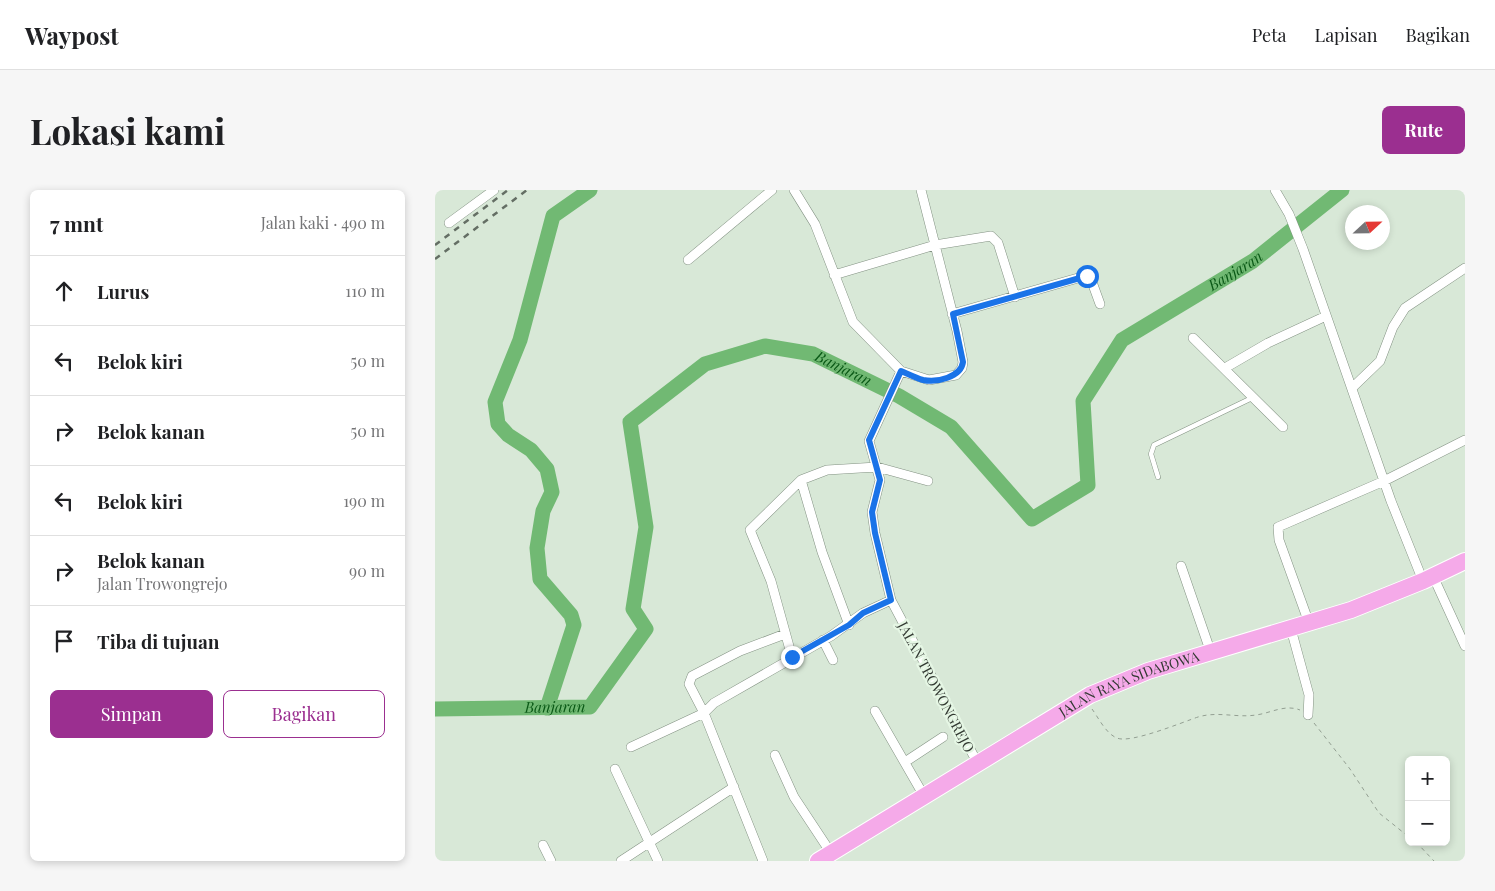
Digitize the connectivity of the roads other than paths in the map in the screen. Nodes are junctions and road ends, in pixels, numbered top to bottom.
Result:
1 (494, 190) edge
2 (772, 190) edge
3 (794, 190) edge
4 (921, 190) edge
5 (1275, 190) edge
6 (449, 223) dead end
7 (935, 245) junction
8 (688, 260) dead end
9 (1465, 268) edge
10 (834, 275) junction
11 (1015, 297) junction
12 (1100, 304) dead end
13 (953, 314) junction
14 (1325, 316) junction
15 (1193, 338) dead end
16 (1225, 368) junction
17 (899, 375) junction
18 (1352, 388) junction
19 (1255, 397) junction
20 (1283, 427) dead end
21 (1465, 440) edge
22 (877, 467) junction
23 (1158, 477) dead end
24 (801, 480) junction
25 (928, 481) dead end
26 (1384, 482) junction
27 (1465, 561) edge
28 (1181, 566) dead end
29 (1428, 578) junction
30 (891, 600) junction
31 (1309, 624) junction
32 (849, 625) junction
33 (1291, 629) junction
34 (785, 634) junction
35 (823, 640) junction
36 (1465, 646) edge
37 (1211, 653) junction
38 (792, 657) junction
39 (833, 660) dead end
40 (875, 711) dead end
41 (704, 713) junction
42 (1308, 715) road end
43 (943, 737) dead end
44 (631, 748) dead end
45 (775, 755) dead end
46 (905, 762) junction
47 (978, 764) junction
48 (615, 769) dead end
49 (734, 788) junction
50 (924, 796) junction
51 (649, 844) junction
52 (543, 845) dead end
53 (824, 857) edge
54 (551, 861) edge
55 (621, 861) edge
56 (658, 861) edge
57 (763, 861) edge

1 - 6 street
2 - 8 street
3 - 10 street
4 - 7 street
5 - 14 street
7 - 10 street
7 - 11 street
7 - 13 street
9 - 18 street
10 - 17 street
11 - 12 street
11 - 13 street
13 - 17 street
14 - 16 street
14 - 18 street
15 - 16 street
16 - 19 street
17 - 22 street, JALAN TROWONGREJO
18 - 26 street
19 - 20 street
19 - 23 lane
21 - 26 street
22 - 24 street
22 - 25 street
22 - 30 street, JALAN TROWONGREJO
24 - 32 street
24 - 34 street
26 - 29 street
26 - 31 street
27 - 29 highway, JALAN RAYA SIDABOWA
28 - 37 street
29 - 31 highway, JALAN RAYA SIDABOWA
29 - 36 street
30 - 32 street
30 - 47 street, JALAN TROWONGREJO
31 - 33 highway, JALAN RAYA SIDABOWA
32 - 35 street
33 - 37 highway, JALAN RAYA SIDABOWA
33 - 42 street
34 - 38 street
34 - 41 street
35 - 38 street
35 - 39 street
37 - 47 highway, JALAN RAYA SIDABOWA
38 - 41 street
40 - 46 street
41 - 44 street
41 - 49 street
43 - 46 street
45 - 53 street
46 - 50 street
47 - 50 highway, JALAN RAYA SIDABOWA
48 - 51 street
49 - 51 street
49 - 57 street
50 - 53 highway, JALAN RAYA SIDABOWA
51 - 55 street
51 - 56 street
52 - 54 street

